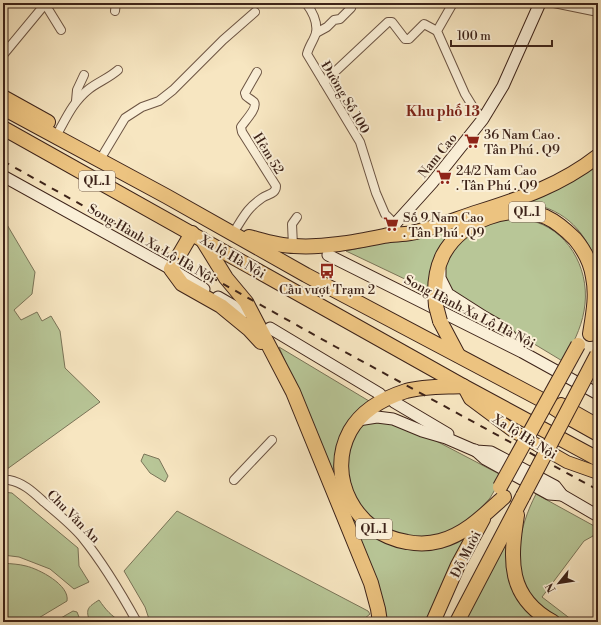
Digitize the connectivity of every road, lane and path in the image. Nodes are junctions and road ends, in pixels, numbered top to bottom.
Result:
1 (306, 3) edge
2 (347, 3) edge
3 (453, 3) edge
4 (540, 3) edge
5 (554, 3) edge
6 (46, 4) edge
7 (255, 12) dead end
8 (598, 12) edge
9 (61, 30) dead end
10 (437, 31) junction
11 (316, 33) junction
12 (3, 55) edge
13 (118, 70) dead end
14 (257, 72) dead end
15 (84, 75) dead end
16 (324, 82) junction
17 (3, 97) edge
18 (76, 101) junction
19 (3, 108) edge
20 (483, 119) junction
21 (3, 128) edge
22 (60, 129) junction
23 (598, 150) edge
24 (104, 153) junction
25 (598, 156) edge
26 (3, 176) edge
27 (153, 180) junction
28 (166, 196) junction
29 (297, 217) dead end
30 (394, 229) junction
31 (235, 231) junction
32 (197, 236) junction
33 (258, 239) junction
34 (293, 246) junction
35 (328, 255) dead end
36 (440, 264) junction
37 (171, 269) junction
38 (306, 275) junction
39 (244, 312) dead end
40 (596, 315) edge
41 (270, 328) dead end
42 (580, 346) junction
43 (522, 352) junction
44 (458, 354) junction
45 (598, 358) edge
46 (279, 364) junction
47 (499, 377) junction
48 (463, 386) junction
49 (380, 394) dead end
50 (598, 394) edge
51 (394, 402) dead end
52 (299, 405) junction
53 (358, 420) junction
54 (598, 425) edge
55 (598, 434) edge
56 (272, 440) dead end
57 (476, 451) junction
58 (598, 460) edge
59 (598, 472) edge
60 (8, 480) dead end
61 (234, 480) dead end
62 (504, 491) junction
63 (523, 501) junction
64 (488, 511) junction
65 (598, 516) edge
66 (136, 622) edge
67 (376, 622) edge
68 (380, 622) edge
69 (433, 622) edge
70 (439, 622) edge
71 (457, 622) edge
72 (553, 622) edge

1 - 11 street
2 - 11 street
3 - 10 street
4 - 20 main road, Nam Cao
5 - 8 street
6 - 9 street
6 - 12 street
7 - 24 street
10 - 16 street
10 - 20 street
11 - 16 street, Đường Số 100
13 - 18 street
14 - 31 street, Hẻm 52
15 - 18 street
16 - 30 street, Đường Số 100
17 - 22 highway, Xa lộ Hà Nội / QL.1
18 - 22 street
19 - 28 highway, Xa lộ Hà Nội / QL.1
20 - 30 main road, Nam Cao
21 - 32 highway, Xa lộ Hà Nội / QL.1
22 - 24 highway, Xa lộ Hà Nội / QL.1
23 - 30 highway
24 - 27 highway, Xa lộ Hà Nội / QL.1
25 - 30 highway
26 - 37 main road, Song Hành Xa Lộ Hà Nội
27 - 28 highway
27 - 31 highway, Xa lộ Hà Nội / QL.1
28 - 31 highway, Xa lộ Hà Nội / QL.1
29 - 34 street
30 - 34 highway
31 - 33 highway
31 - 38 highway, Xa lộ Hà Nội / QL.1
32 - 37 highway
32 - 46 highway, QL.1
32 - 48 highway, Xa lộ Hà Nội
33 - 34 highway
33 - 38 highway, Xa lộ Hà Nội / QL.1
35 - 43 main road, Song Hành Xa Lộ Hà Nội
36 - 40 highway, QL.1
36 - 43 main road
36 - 44 highway, QL.1, bridge
37 - 39 main road, Song Hành Xa Lộ Hà Nội
37 - 46 highway
38 - 44 highway, Xa lộ Hà Nội / QL.1
40 - 42 highway, QL.1
40 - 42 highway, QL.1
41 - 49 main road
42 - 62 highway, QL.1
43 - 50 main road, Song Hành Xa Lộ Hà Nội
44 - 47 highway, Xa lộ Hà Nội / QL.1
45 - 63 highway, bridge
46 - 52 highway, QL.1
47 - 54 main road, Xa lộ Hà Nội / QL.1
47 - 55 highway, Xa lộ Hà Nội / QL.1
48 - 53 highway, QL.1
48 - 58 highway, Xa lộ Hà Nội
48 - 59 main road, Xa lộ Hà Nội
51 - 57 main road
52 - 67 highway, QL.1
52 - 68 highway, QL.1
53 - 57 main road
53 - 64 highway, QL.1
56 - 61 street
57 - 65 main road
60 - 66 street, Chu Văn An
62 - 64 highway, Đỗ Mười / QL.1
62 - 70 highway, Đỗ Mười / QL.1
63 - 71 highway, Đỗ Mười
63 - 72 highway
64 - 69 highway, Đỗ Mười / QL.1

